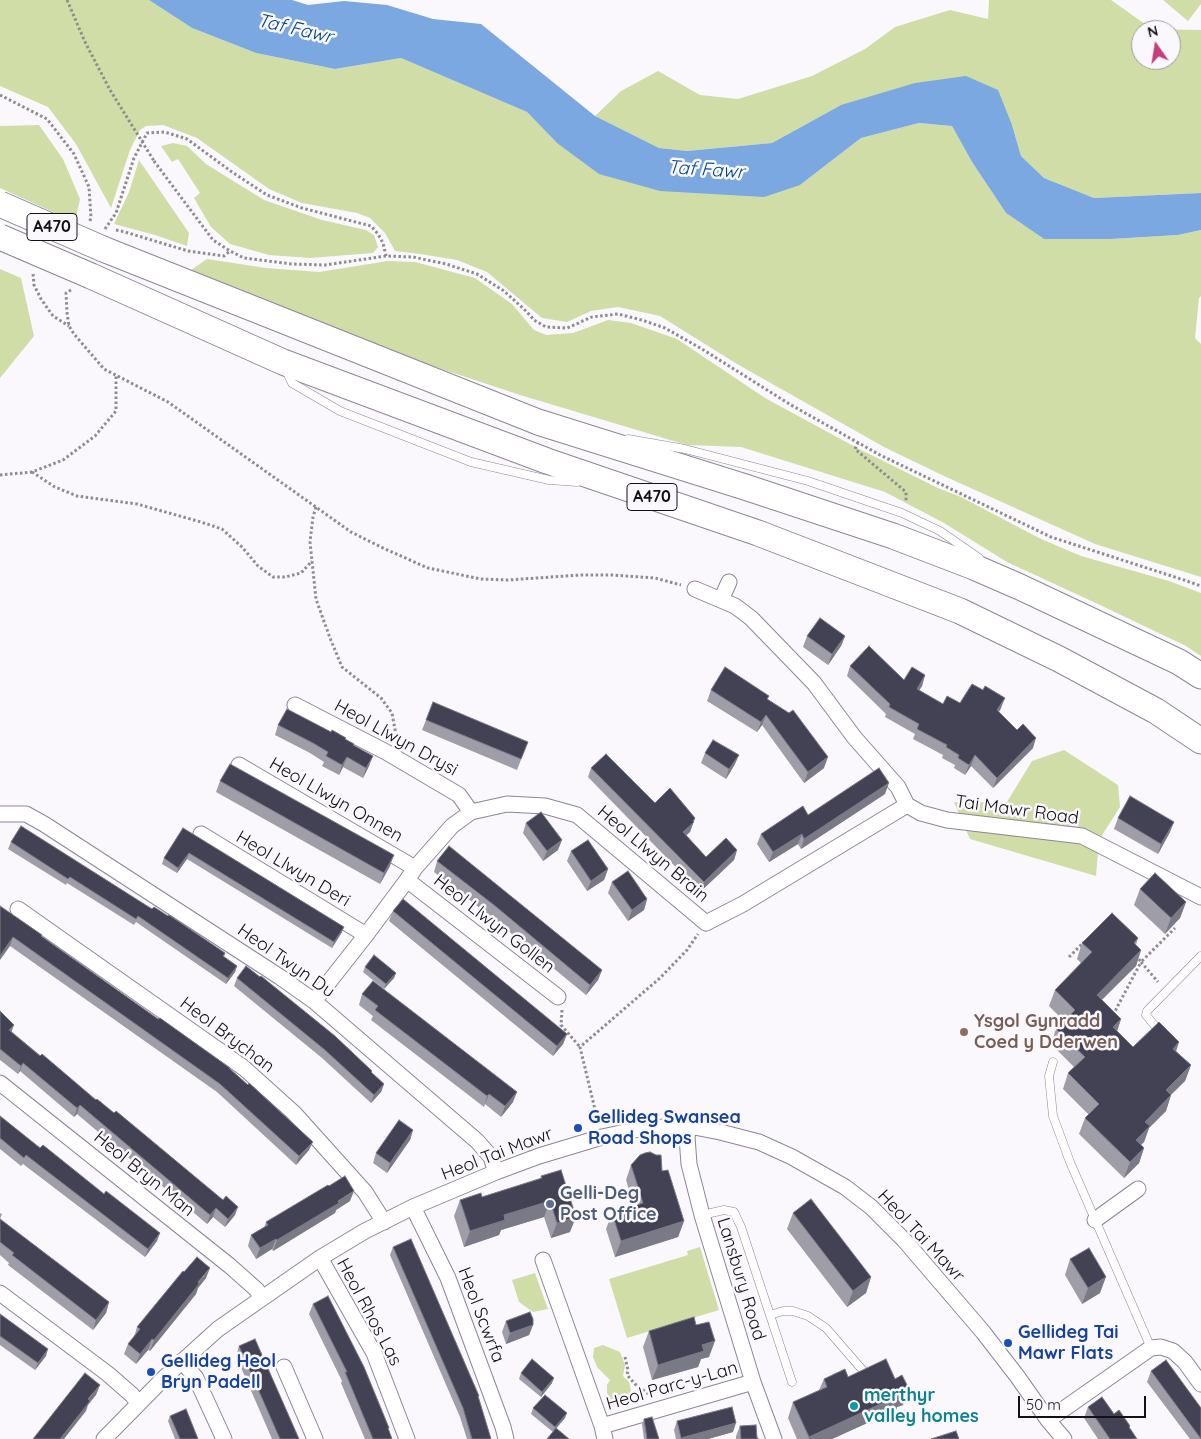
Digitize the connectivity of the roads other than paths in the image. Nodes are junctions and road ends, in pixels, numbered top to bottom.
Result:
1 (0, 204) edge
2 (0, 237) edge
3 (538, 422) junction
4 (606, 434) dead end
5 (616, 436) dead end
6 (729, 582) dead end
7 (1020, 587) junction
8 (695, 589) road end
9 (721, 600) junction
10 (1201, 676) edge
11 (295, 705) dead end
12 (1201, 741) edge
13 (239, 765) dead end
14 (907, 805) junction
15 (471, 812) junction
16 (0, 814) edge
17 (201, 834) dead end
18 (411, 874) junction
19 (1201, 897) edge
20 (18, 909) dead end
21 (366, 935) junction
22 (1201, 956) edge
23 (558, 997) road end
24 (314, 1001) junction
25 (1164, 1037) edge
26 (1053, 1062) dead end
27 (0, 1082) edge
28 (689, 1126) junction
29 (496, 1172) junction
30 (1138, 1189) dead end
31 (413, 1207) junction
32 (702, 1216) junction
33 (1095, 1220) junction
34 (384, 1222) junction
35 (320, 1258) junction
36 (543, 1260) dead end
37 (0, 1293) edge
38 (262, 1298) junction
39 (770, 1315) junction
40 (1151, 1348) junction
41 (182, 1361) junction
42 (284, 1366) dead end
43 (866, 1374) edge
44 (753, 1382) junction
45 (792, 1382) dead end
46 (1201, 1384) edge
47 (138, 1403) junction
48 (1048, 1420) junction
49 (604, 1433) edge
50 (104, 1439) edge
51 (224, 1439) edge
52 (315, 1439) edge
53 (407, 1439) edge
54 (506, 1439) edge
55 (774, 1439) edge
56 (1064, 1439) edge

1 - 3 highway, A470, bridge
2 - 12 highway, A470, bridge
3 - 4 lane
3 - 7 highway, A470
5 - 7 lane
6 - 9 street
7 - 10 highway, A470
8 - 9 street
9 - 14 street
11 - 15 street, Heol Llwyn Drysi
13 - 18 street, Heol Llwyn Onnen
14 - 15 street, Heol Llwyn Brain
14 - 19 street, Tai Mawr Road
15 - 18 street, Heol Llwyn Brain
16 - 24 street, Heol Twyn Du
17 - 21 street, Heol Llwyn Deri
18 - 21 street, Heol Llwyn Brain
18 - 23 street, Heol Llwyn Gollen
20 - 34 street, Heol Brychan
21 - 24 street, Heol Llwyn Brain
22 - 25 lane
24 - 29 street, Heol Twyn Du
26 - 33 lane
27 - 38 street, Heol Bryn Man
28 - 29 street, Heol Tai Mawr
28 - 32 street, Lansbury Road
28 - 48 street, Heol Tai Mawr
29 - 31 street, Heol Tai Mawr
30 - 33 street
31 - 34 street, Heol Tai Mawr
31 - 54 street, Heol Scwrfa
32 - 39 lane
32 - 44 street, Lansbury Road
33 - 40 lane
34 - 35 street, Heol Tai Mawr
35 - 38 street, Heol Tai Mawr
35 - 53 street, Heol Rhos Las
36 - 49 street
37 - 47 street
38 - 41 street, Heol Tai Mawr
39 - 43 lane
39 - 45 lane
40 - 46 street
40 - 48 street
41 - 47 street, Heol Tai Mawr
41 - 51 street
42 - 52 street
44 - 49 street, Heol Parc-y-Lan
44 - 55 street, Lansbury Road
47 - 50 street, Heol Tai Mawr
48 - 56 street, Heol Tai Mawr

